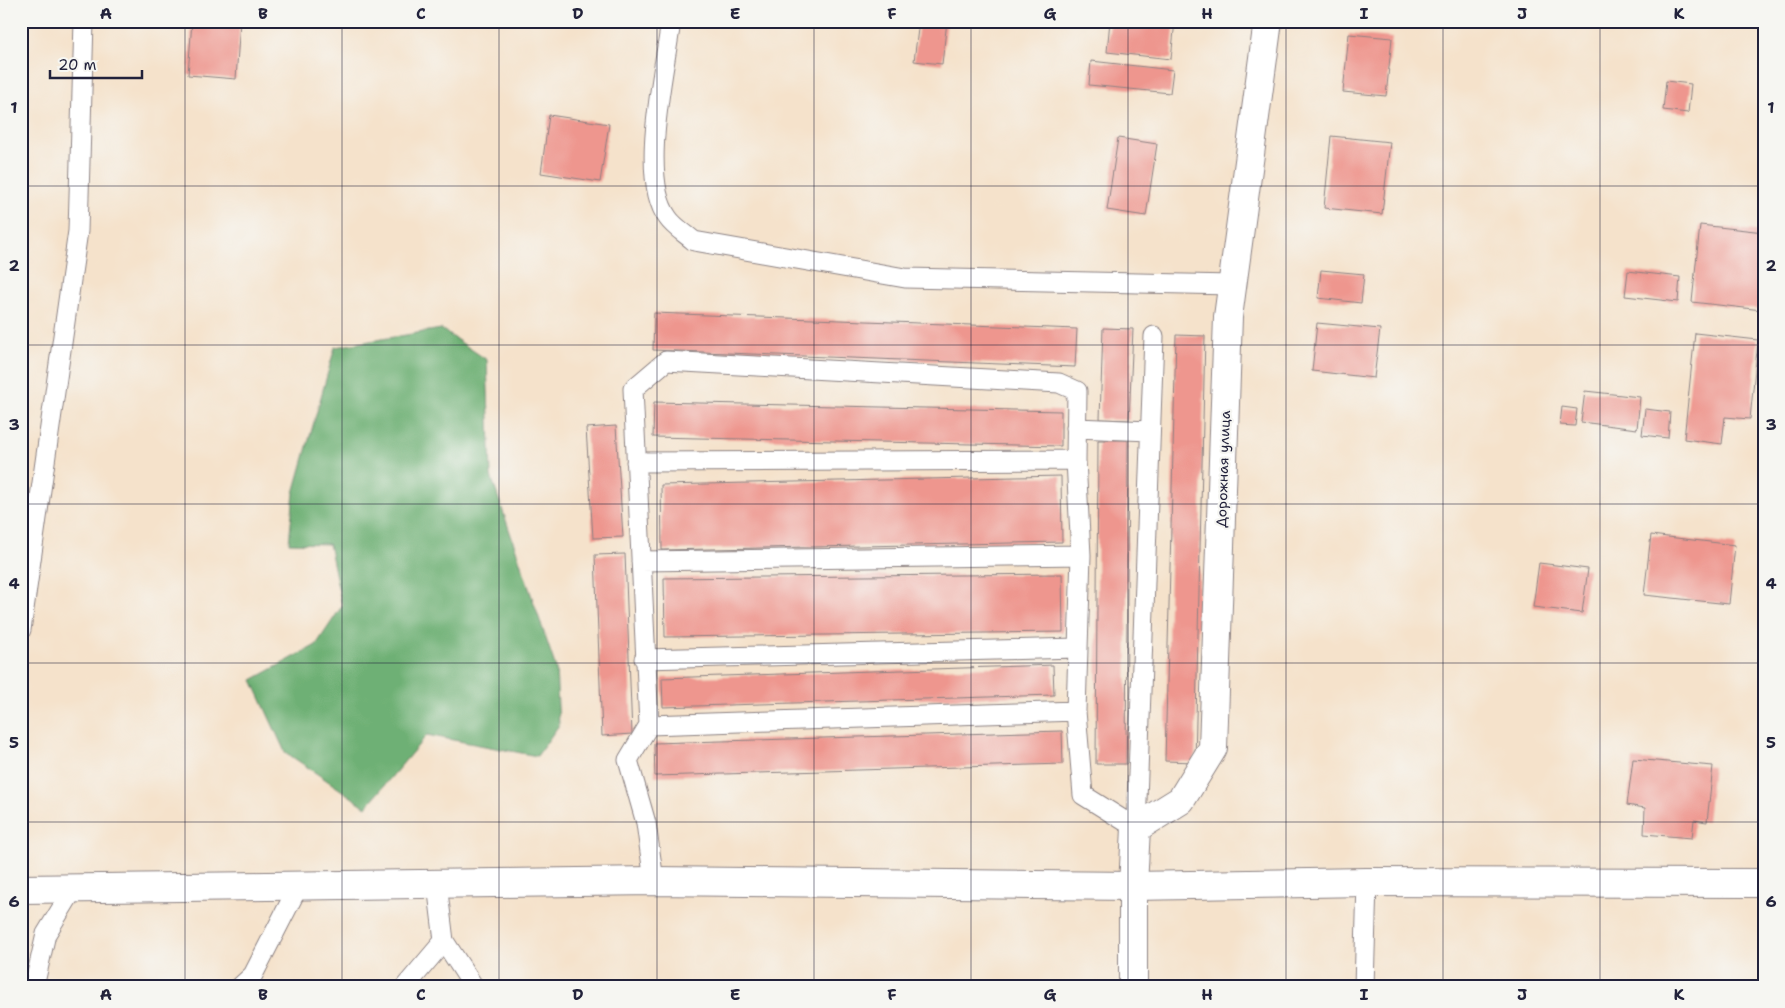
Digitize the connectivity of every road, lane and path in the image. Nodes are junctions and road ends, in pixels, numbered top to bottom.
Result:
1 (84, 21) edge
2 (671, 21) edge
3 (1268, 21) edge
4 (1232, 285) junction
5 (1154, 336) dead end
6 (1076, 428) junction
7 (1150, 431) junction
8 (1076, 460) junction
9 (636, 462) junction
10 (1081, 555) junction
11 (641, 561) junction
12 (21, 630) edge
13 (1077, 648) junction
14 (644, 659) junction
15 (1076, 711) junction
16 (649, 725) junction
17 (1136, 828) junction
18 (654, 881) junction
19 (1366, 882) junction
20 (436, 884) junction
21 (1764, 884) edge
22 (298, 885) junction
23 (1133, 886) junction
24 (74, 888) junction
25 (21, 889) edge
26 (444, 940) junction
27 (34, 987) edge
28 (240, 987) edge
29 (405, 987) edge
30 (474, 987) edge
31 (1132, 987) edge
32 (1364, 987) edge

1 - 12 lane
2 - 4 lane
3 - 4 street, Дорожная улица
4 - 17 street, Дорожная улица
5 - 7 lane
6 - 7 lane
6 - 8 lane
6 - 9 lane
7 - 17 lane
8 - 9 lane
8 - 10 lane
9 - 11 lane
10 - 11 lane
10 - 13 lane
11 - 14 lane
13 - 14 lane
13 - 15 lane
14 - 16 lane
15 - 16 lane
15 - 17 lane
16 - 18 lane
17 - 23 street
18 - 20 street
18 - 23 street
19 - 21 street
19 - 23 street
19 - 32 lane
20 - 22 street
20 - 26 lane
22 - 24 street
22 - 28 lane
23 - 31 street
24 - 25 street
24 - 27 lane
26 - 29 lane
26 - 30 lane

